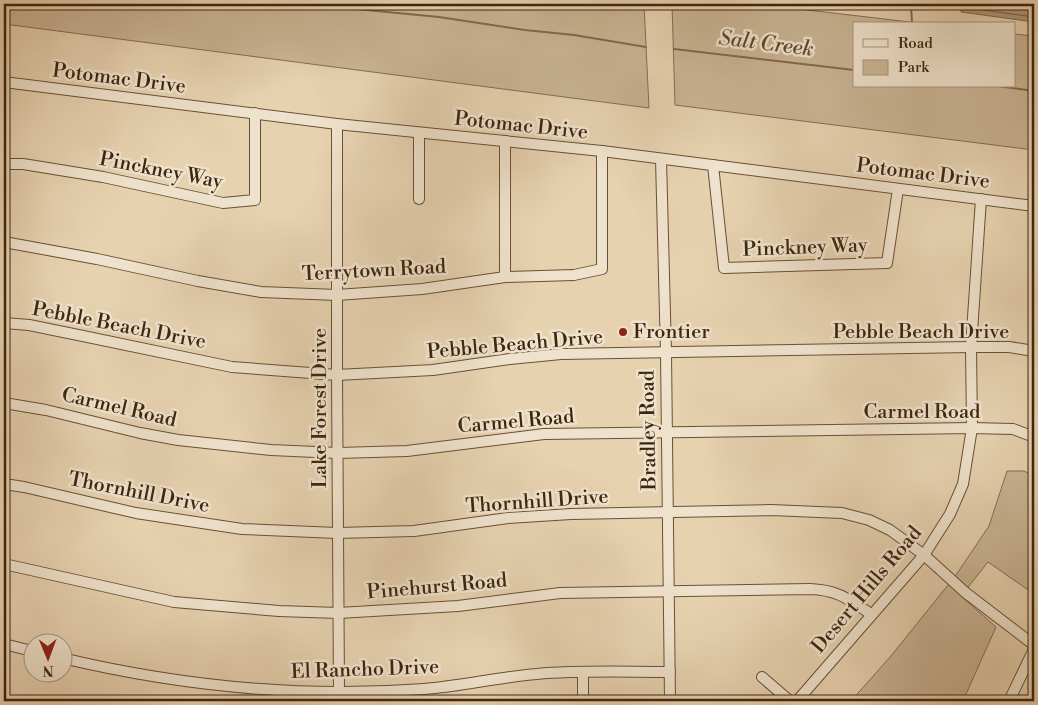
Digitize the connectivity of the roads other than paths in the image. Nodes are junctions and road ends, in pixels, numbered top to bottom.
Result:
1 (4, 82) edge
2 (255, 113) junction
3 (337, 124) junction
4 (419, 134) junction
5 (504, 141) junction
6 (602, 151) junction
7 (661, 159) junction
8 (4, 164) edge
9 (713, 165) junction
10 (898, 189) junction
11 (419, 198) dead end
12 (981, 199) junction
13 (1034, 206) edge
14 (4, 242) edge
15 (505, 277) junction
16 (337, 295) junction
17 (4, 322) edge
18 (971, 347) junction
19 (1034, 352) edge
20 (666, 353) junction
21 (337, 375) junction
22 (4, 402) edge
23 (972, 428) junction
24 (667, 432) junction
25 (1034, 437) edge
26 (338, 453) junction
27 (4, 484) edge
28 (668, 512) junction
29 (338, 533) junction
30 (924, 555) junction
31 (4, 564) edge
32 (669, 592) junction
33 (338, 613) junction
34 (871, 614) junction
35 (4, 644) edge
36 (1034, 645) edge
37 (22, 648) edge
38 (1034, 649) edge
39 (72, 660) edge
40 (583, 672) junction
41 (670, 672) junction
42 (762, 677) dead end
43 (339, 692) junction
44 (583, 701) edge
45 (670, 701) edge
46 (790, 701) edge
47 (797, 701) edge
48 (1009, 701) edge

1 - 2 street, Potomac Drive
2 - 3 street, Potomac Drive
2 - 8 street, Pinckney Way
3 - 4 street, Potomac Drive
3 - 16 street, Lake Forest Drive
4 - 5 street, Potomac Drive
4 - 11 street
5 - 6 street, Potomac Drive
5 - 15 street
6 - 7 street, Potomac Drive
6 - 15 street, Terrytown Road
7 - 9 street, Potomac Drive
7 - 20 street, Bradley Road
9 - 10 street, Potomac Drive
9 - 10 street, Pinckney Way
10 - 12 street, Potomac Drive
12 - 13 street, Potomac Drive
12 - 18 street, Desert Hills Road
14 - 16 street, Terrytown Road
15 - 16 street, Terrytown Road
16 - 21 street, Lake Forest Drive
17 - 21 street, Pebble Beach Drive
18 - 19 street, Pebble Beach Drive
18 - 20 street, Pebble Beach Drive
18 - 23 street, Desert Hills Road
20 - 21 street, Pebble Beach Drive
20 - 24 street, Bradley Road
21 - 26 street, Lake Forest Drive
22 - 26 street, Carmel Road
23 - 24 street, Carmel Road
23 - 25 street, Carmel Road
23 - 30 street, Desert Hills Road
24 - 26 street, Carmel Road
24 - 28 street, Bradley Road
26 - 29 street, Lake Forest Drive
27 - 29 street, Thornhill Drive
28 - 29 street, Thornhill Drive
28 - 30 street, Thornhill Drive
28 - 32 street, Bradley Road
29 - 33 street, Lake Forest Drive
30 - 34 street, Desert Hills Road
30 - 36 street, Thornhill Drive
31 - 33 street, Pinehurst Road
32 - 33 street, Pinehurst Road
32 - 34 street, Pinehurst Road
32 - 41 street, Bradley Road
33 - 43 street, Lake Forest Drive
34 - 47 street, Desert Hills Road
35 - 37 street
38 - 48 street
39 - 43 street, El Rancho Drive
40 - 41 street, El Rancho Drive
40 - 43 street, El Rancho Drive
40 - 44 street
41 - 45 street, Bradley Road
42 - 46 street

